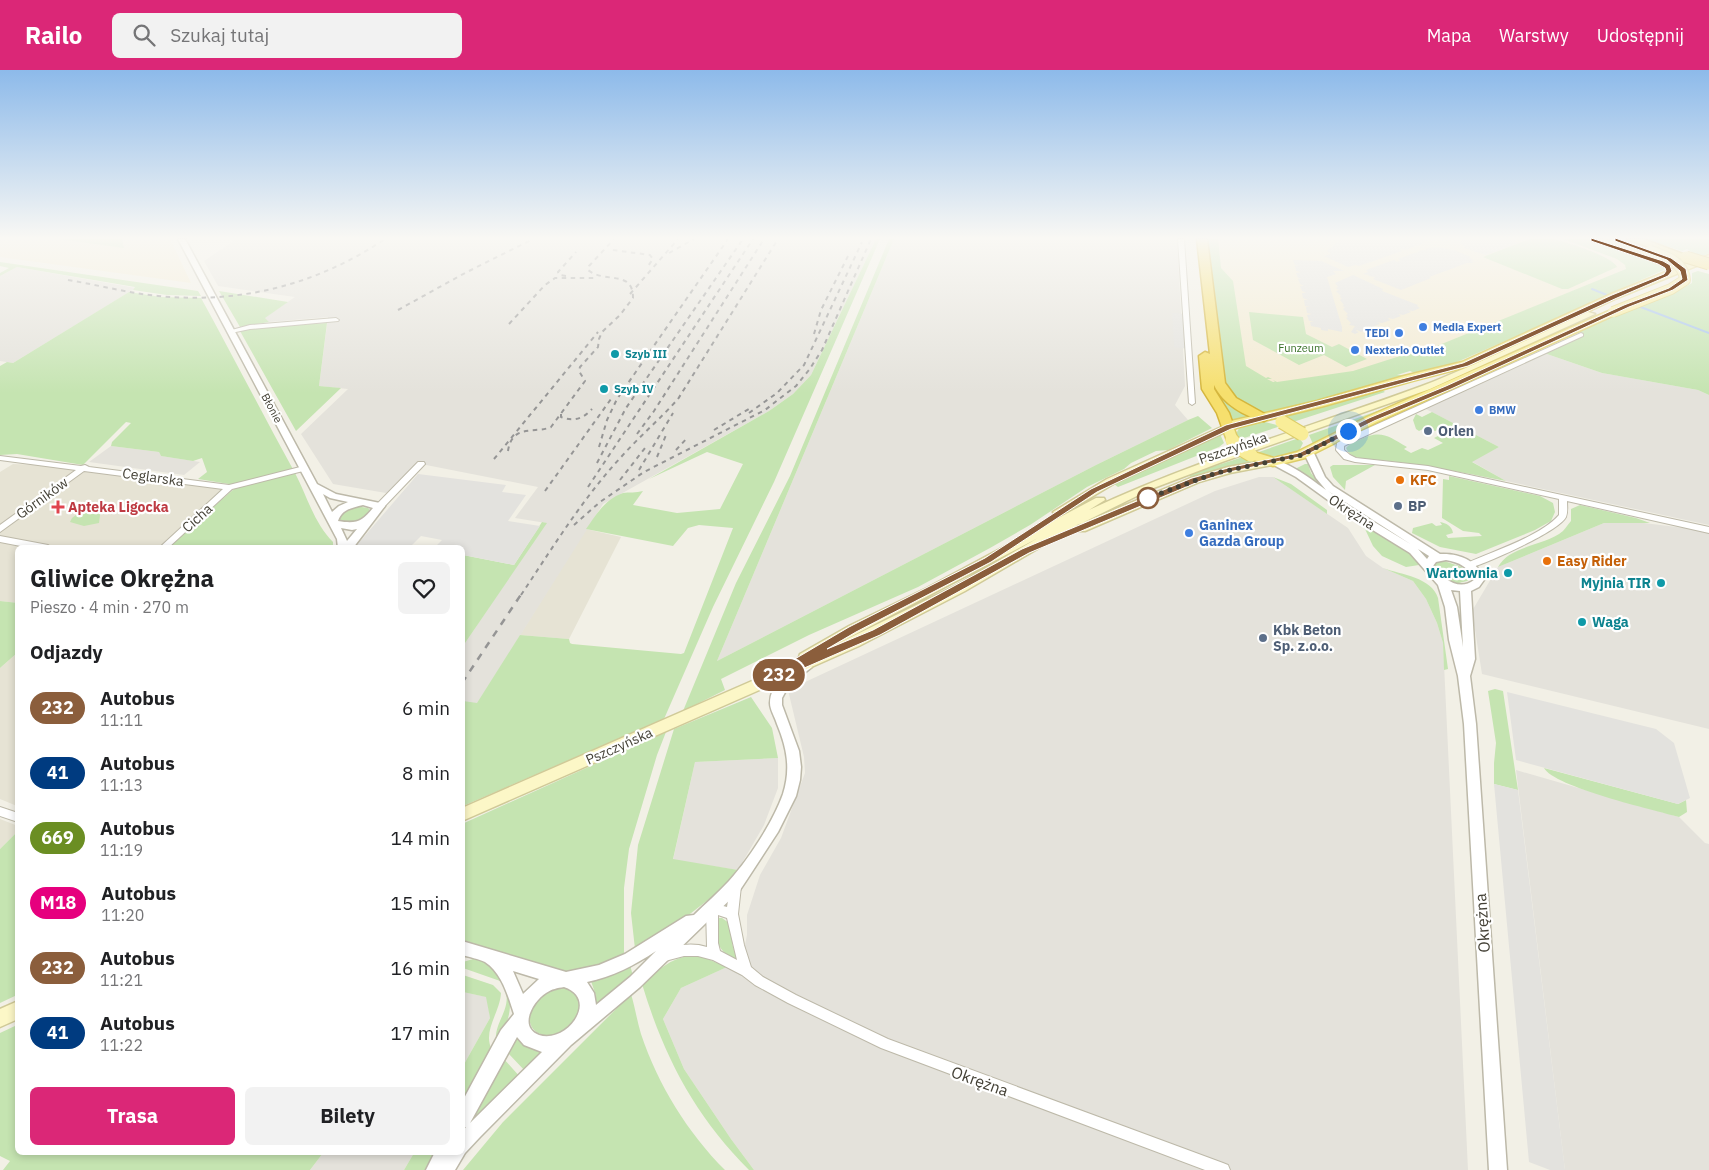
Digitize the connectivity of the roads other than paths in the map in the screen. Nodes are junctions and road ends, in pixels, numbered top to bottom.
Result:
1 (208, 290) edge
2 (1184, 290) edge
3 (1199, 290) edge
4 (1208, 290) edge
5 (1628, 290) edge
6 (1645, 290) edge
7 (1668, 290) edge
8 (1591, 314) junction
9 (336, 320) dead end
10 (230, 331) junction
11 (1580, 335) dead end
12 (1559, 336) junction
13 (1466, 364) junction
14 (1192, 403) dead end
15 (1264, 417) junction
16 (1228, 427) junction
17 (1308, 451) junction
18 (0, 458) edge
19 (1273, 462) junction
20 (421, 464) dead end
21 (84, 468) junction
22 (304, 468) junction
23 (314, 485) junction
24 (229, 487) junction
25 (1563, 498) junction
26 (365, 503) junction
27 (380, 506) junction
28 (372, 519) junction
29 (333, 523) junction
30 (0, 529) edge
31 (1709, 530) edge
32 (0, 539) edge
33 (32, 545) edge
34 (166, 545) edge
35 (343, 545) edge
36 (350, 545) edge
37 (1025, 551) junction
38 (1438, 557) junction
39 (988, 560) junction
40 (1470, 565) junction
41 (1427, 567) junction
42 (1443, 583) junction
43 (1465, 588) junction
44 (854, 643) junction
45 (1464, 676) junction
46 (773, 677) junction
47 (0, 811) edge
48 (465, 814) edge
49 (15, 817) edge
50 (735, 885) junction
51 (712, 908) junction
52 (732, 914) junction
53 (465, 949) edge
54 (715, 955) junction
55 (662, 956) junction
56 (491, 958) junction
57 (746, 971) junction
58 (564, 979) junction
59 (15, 1011) edge
60 (521, 1016) junction
61 (0, 1018) edge
62 (573, 1034) junction
63 (465, 1114) edge
64 (465, 1142) edge
65 (443, 1155) edge
66 (455, 1155) edge
67 (435, 1170) edge
68 (444, 1170) edge
69 (1223, 1170) edge
70 (1498, 1170) edge

1 - 10 street, Błonie
2 - 14 street
3 - 16 highway
4 - 15 highway
5 - 13 main road, Pszczyńska
6 - 8 main road, Pszczyńska
7 - 12 main road, bridge
8 - 12 main road
8 - 37 main road, Pszczyńska
9 - 10 street
10 - 22 street, Błonie
11 - 25 street
12 - 17 main road
13 - 15 main road
13 - 39 main road, Pszczyńska
15 - 16 main road
15 - 17 main road, bridge
16 - 19 main road, bridge
16 - 39 main road
17 - 19 main road
17 - 38 street, Okrężna
18 - 21 street, Ceglarska
19 - 37 main road
19 - 41 street, Okrężna
20 - 27 street
21 - 24 street, Ceglarska
21 - 30 street, Górników
22 - 23 street, Błonie
22 - 24 street, Ceglarska
23 - 26 street
23 - 29 street, Błonie
24 - 34 street, Cicha
25 - 31 street
25 - 40 street
26 - 27 street
26 - 29 street
27 - 28 street
28 - 29 street
28 - 36 street
29 - 35 street, Błonie
32 - 33 street
37 - 44 main road, Pszczyńska
38 - 40 street
38 - 41 street
39 - 46 main road, Pszczyńska
40 - 43 street
41 - 42 street, Okrężna
42 - 43 street
42 - 45 street, Okrężna
43 - 45 street, Okrężna
44 - 46 main road, Pszczyńska
44 - 50 street, Okrężna
45 - 70 street, Okrężna
46 - 48 main road, Pszczyńska
47 - 49 street
50 - 51 street, Okrężna
50 - 52 street, Okrężna
51 - 52 street
51 - 54 street
51 - 55 street, Okrężna
51 - 58 street, Okrężna
52 - 57 street, Okrężna
53 - 56 street
54 - 55 street, Okrężna
54 - 57 street, Okrężna
55 - 62 street, Okrężna
56 - 58 street
56 - 60 street
57 - 69 street, Okrężna
58 - 60 street
58 - 62 street
59 - 61 main road
60 - 62 street
60 - 63 street
62 - 64 street, Okrężna
65 - 67 street
66 - 68 street

